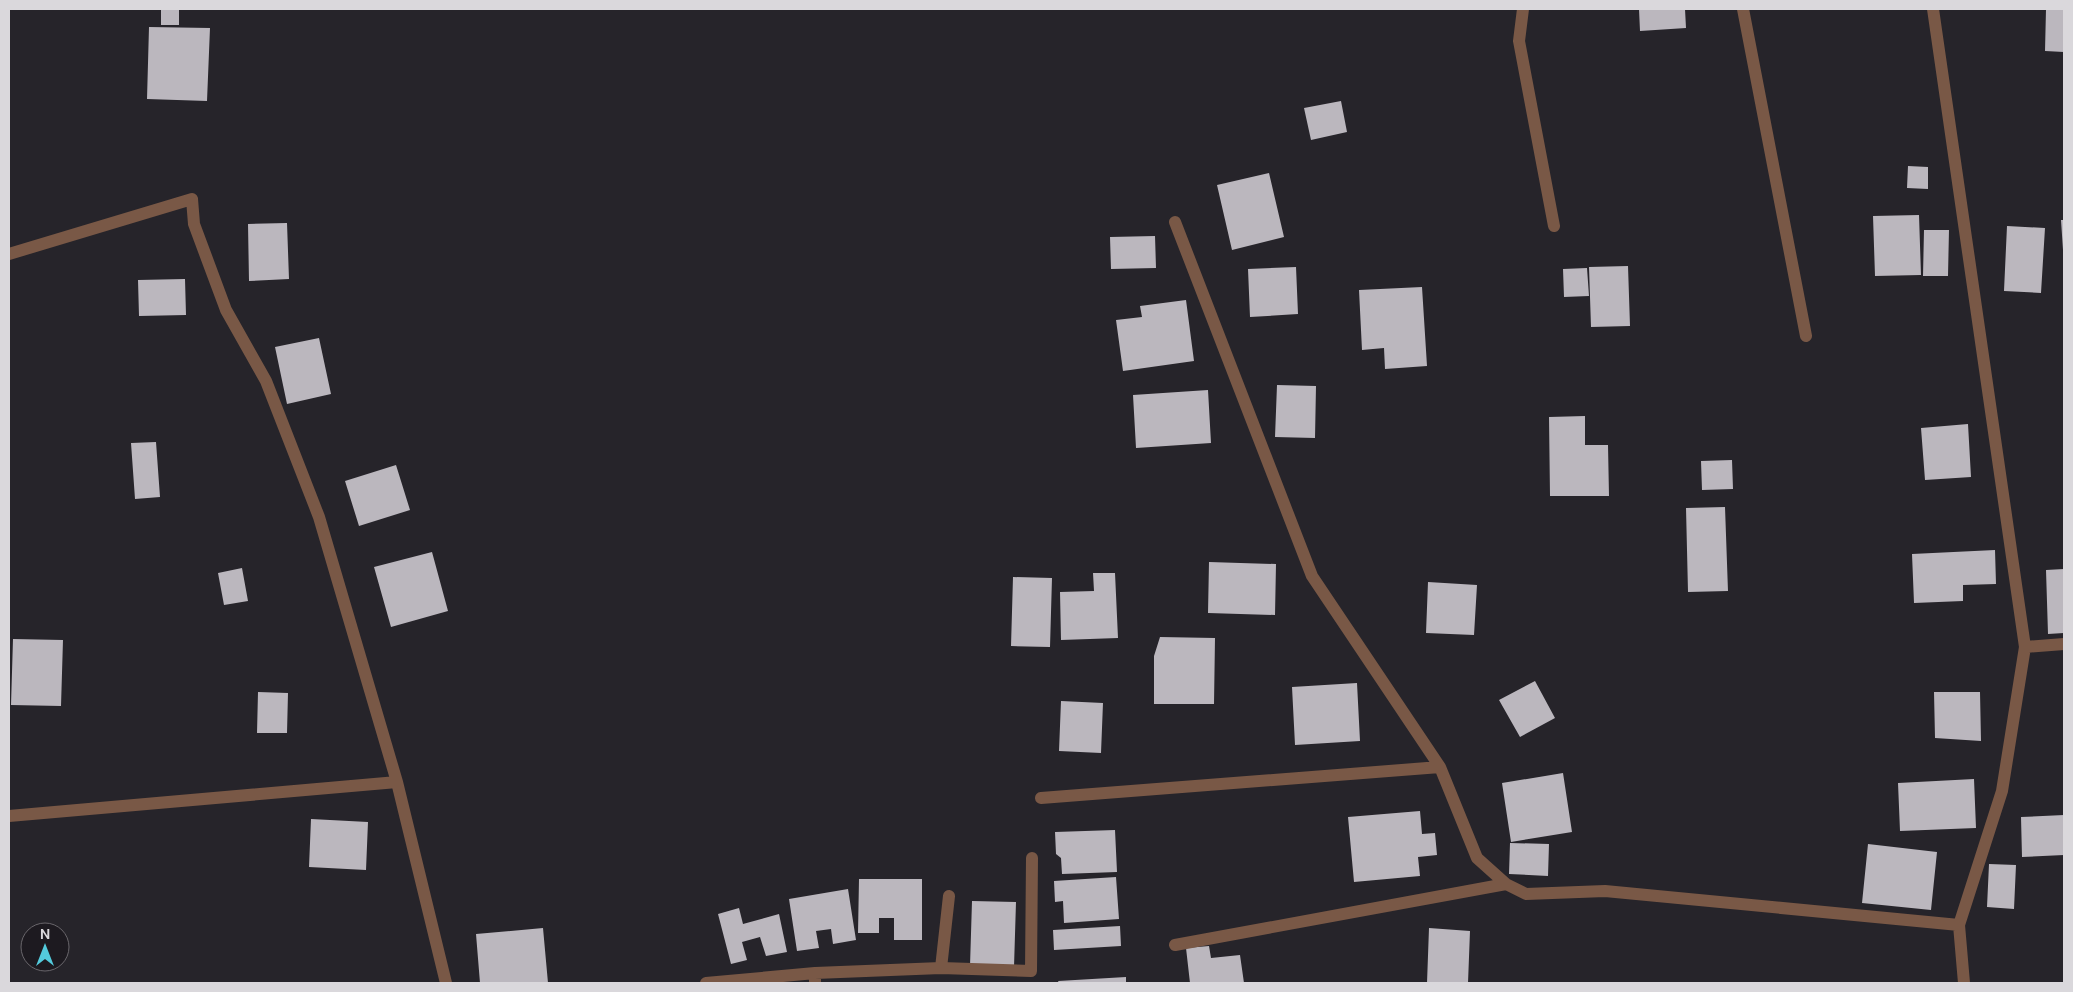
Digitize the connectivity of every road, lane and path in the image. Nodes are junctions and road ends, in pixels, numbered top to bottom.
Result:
1 (1523, 9) edge
2 (1743, 9) edge
3 (1934, 9) edge
4 (1175, 222) dead end
5 (1554, 226) dead end
6 (9, 254) edge
7 (1806, 336) dead end
8 (2064, 644) edge
9 (2025, 647) junction
10 (1440, 768) junction
11 (397, 782) junction
12 (1040, 798) dead end
13 (9, 816) edge
14 (1032, 858) dead end
15 (1506, 884) junction
16 (949, 896) dead end
17 (1959, 925) junction
18 (1175, 945) dead end
19 (941, 968) junction
20 (1031, 977) edge
21 (815, 978) edge
22 (446, 983) edge
23 (706, 983) edge
24 (1964, 983) edge

1 - 5 street
2 - 7 street
3 - 9 street
4 - 10 street
6 - 11 street
8 - 9 street
9 - 17 street
10 - 12 street
10 - 15 street
11 - 13 street
11 - 22 street
14 - 20 street
15 - 17 street
15 - 18 street
16 - 19 street
17 - 24 street
19 - 20 street
19 - 21 street
21 - 23 street

